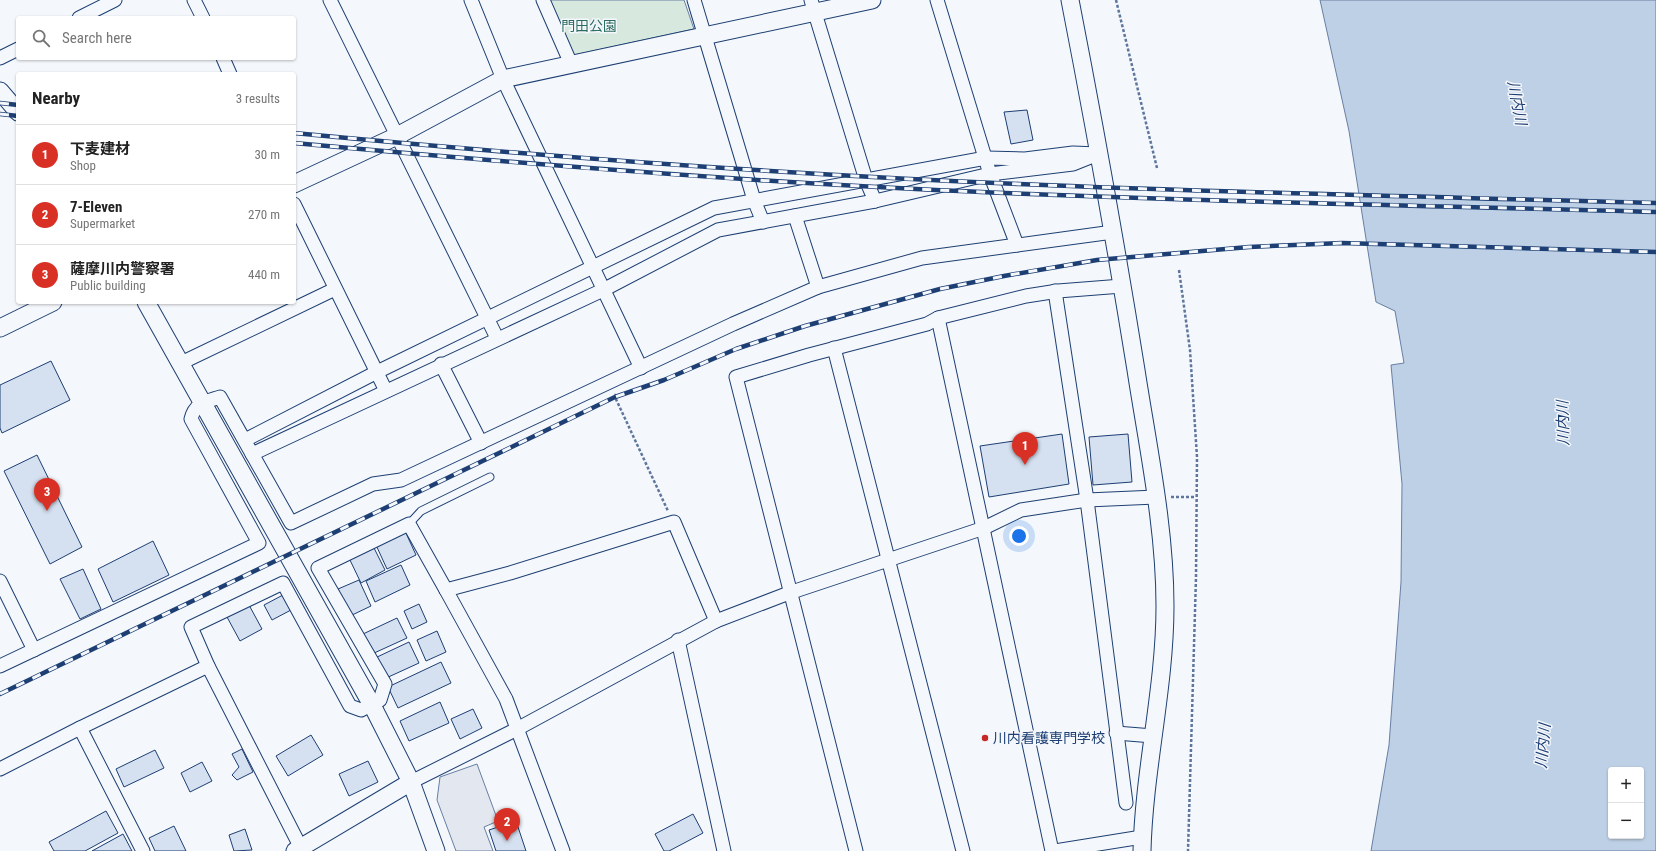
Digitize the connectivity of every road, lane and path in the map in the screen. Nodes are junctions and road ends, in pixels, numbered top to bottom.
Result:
1 (115, 0) edge
2 (194, 0) edge
3 (330, 0) edge
4 (471, 0) edge
5 (543, 0) edge
6 (694, 0) edge
7 (872, 0) edge
8 (937, 0) edge
9 (1070, 0) edge
10 (1116, 0) edge
11 (813, 6) edge
12 (83, 16) edge
13 (202, 16) edge
14 (705, 35) junction
15 (16, 50) edge
16 (0, 58) edge
17 (223, 60) edge
18 (571, 64) junction
19 (229, 72) edge
20 (503, 79) junction
21 (0, 91) edge
22 (16, 110) edge
23 (397, 136) junction
24 (1098, 154) junction
25 (986, 158) junction
26 (1157, 168) dead end
27 (990, 174) junction
28 (866, 180) junction
29 (296, 183) edge
30 (754, 200) junction
31 (875, 201) junction
32 (296, 208) edge
33 (795, 216) junction
34 (762, 222) junction
35 (1113, 232) junction
36 (1017, 245) junction
37 (592, 267) junction
38 (1179, 270) dead end
39 (1122, 286) junction
40 (818, 287) junction
41 (335, 289) junction
42 (603, 290) junction
43 (1055, 291) junction
44 (50, 304) edge
45 (147, 304) edge
46 (938, 318) junction
47 (487, 319) junction
48 (0, 328) edge
49 (497, 338) junction
50 (834, 348) junction
51 (181, 363) junction
52 (441, 364) junction
53 (641, 368) junction
54 (377, 372) junction
55 (386, 391) junction
56 (618, 391) dead end
57 (203, 403) junction
58 (244, 440) junction
59 (481, 443) junction
60 (252, 454) junction
61 (490, 476) dead end
62 (1156, 497) junction
63 (1196, 497) junction
64 (1087, 500) junction
65 (674, 522) junction
66 (409, 524) junction
67 (984, 528) junction
68 (888, 559) junction
69 (0, 581) edge
70 (446, 590) junction
71 (789, 593) junction
72 (716, 621) junction
73 (678, 640) junction
74 (34, 650) junction
75 (0, 666) edge
76 (208, 666) junction
77 (372, 705) junction
78 (80, 728) junction
79 (517, 729) junction
80 (1116, 733) junction
81 (1153, 736) junction
82 (0, 769) edge
83 (411, 782) junction
84 (1126, 803) dead end
85 (1142, 844) edge
86 (298, 849) edge
87 (143, 851) edge
88 (436, 851) edge
89 (563, 851) edge
90 (724, 851) edge
91 (856, 851) edge
92 (963, 851) edge
93 (1052, 851) edge
94 (1055, 851) edge
95 (1188, 851) edge

1 - 12 street
2 - 13 street
3 - 23 street
4 - 20 street
5 - 18 street
6 - 14 street
7 - 11 street
8 - 25 street
9 - 24 street
10 - 26 path
11 - 14 street
11 - 28 street
14 - 18 street
14 - 30 street
15 - 16 street
17 - 19 street
18 - 20 street
20 - 23 street
20 - 37 street
21 - 22 street
23 - 29 street
23 - 47 street
24 - 25 street
24 - 27 street
24 - 35 street
25 - 27 street
25 - 28 street
27 - 31 street
27 - 36 street
28 - 30 street
28 - 31 street
30 - 34 street
30 - 37 street
31 - 33 street
32 - 41 street
33 - 34 street
33 - 40 street
34 - 42 street
35 - 36 street
35 - 39 street
36 - 40 street
37 - 42 street
37 - 47 street
38 - 63 path
39 - 43 street
39 - 62 street
40 - 53 street
41 - 51 street
41 - 54 street
42 - 49 street
42 - 53 street
43 - 46 street
43 - 64 street
44 - 48 street
45 - 51 street
46 - 50 street
46 - 67 street
47 - 49 street
47 - 54 street
49 - 52 street
50 - 68 street
50 - 71 street
51 - 57 street
52 - 55 street
52 - 59 street
53 - 59 street
54 - 55 street
54 - 58 street
55 - 60 street
56 - 65 path
57 - 58 street
57 - 74 street
57 - 77 street
58 - 60 street
59 - 60 street
61 - 66 lane
62 - 63 path
62 - 64 street
62 - 81 street
63 - 95 path
64 - 67 street
64 - 80 street
65 - 70 street
65 - 72 street
66 - 70 street
66 - 77 street
67 - 68 street
67 - 93 street
68 - 71 street
68 - 92 street
69 - 74 street
70 - 79 street
71 - 72 street
71 - 91 street
72 - 73 street
73 - 79 street
73 - 90 street
74 - 75 street
76 - 77 street
76 - 78 street
76 - 86 street
77 - 83 street
78 - 82 street
78 - 87 street
79 - 83 street
79 - 89 street
80 - 81 street
80 - 84 street
81 - 85 street
83 - 86 street
83 - 88 street
85 - 94 street

